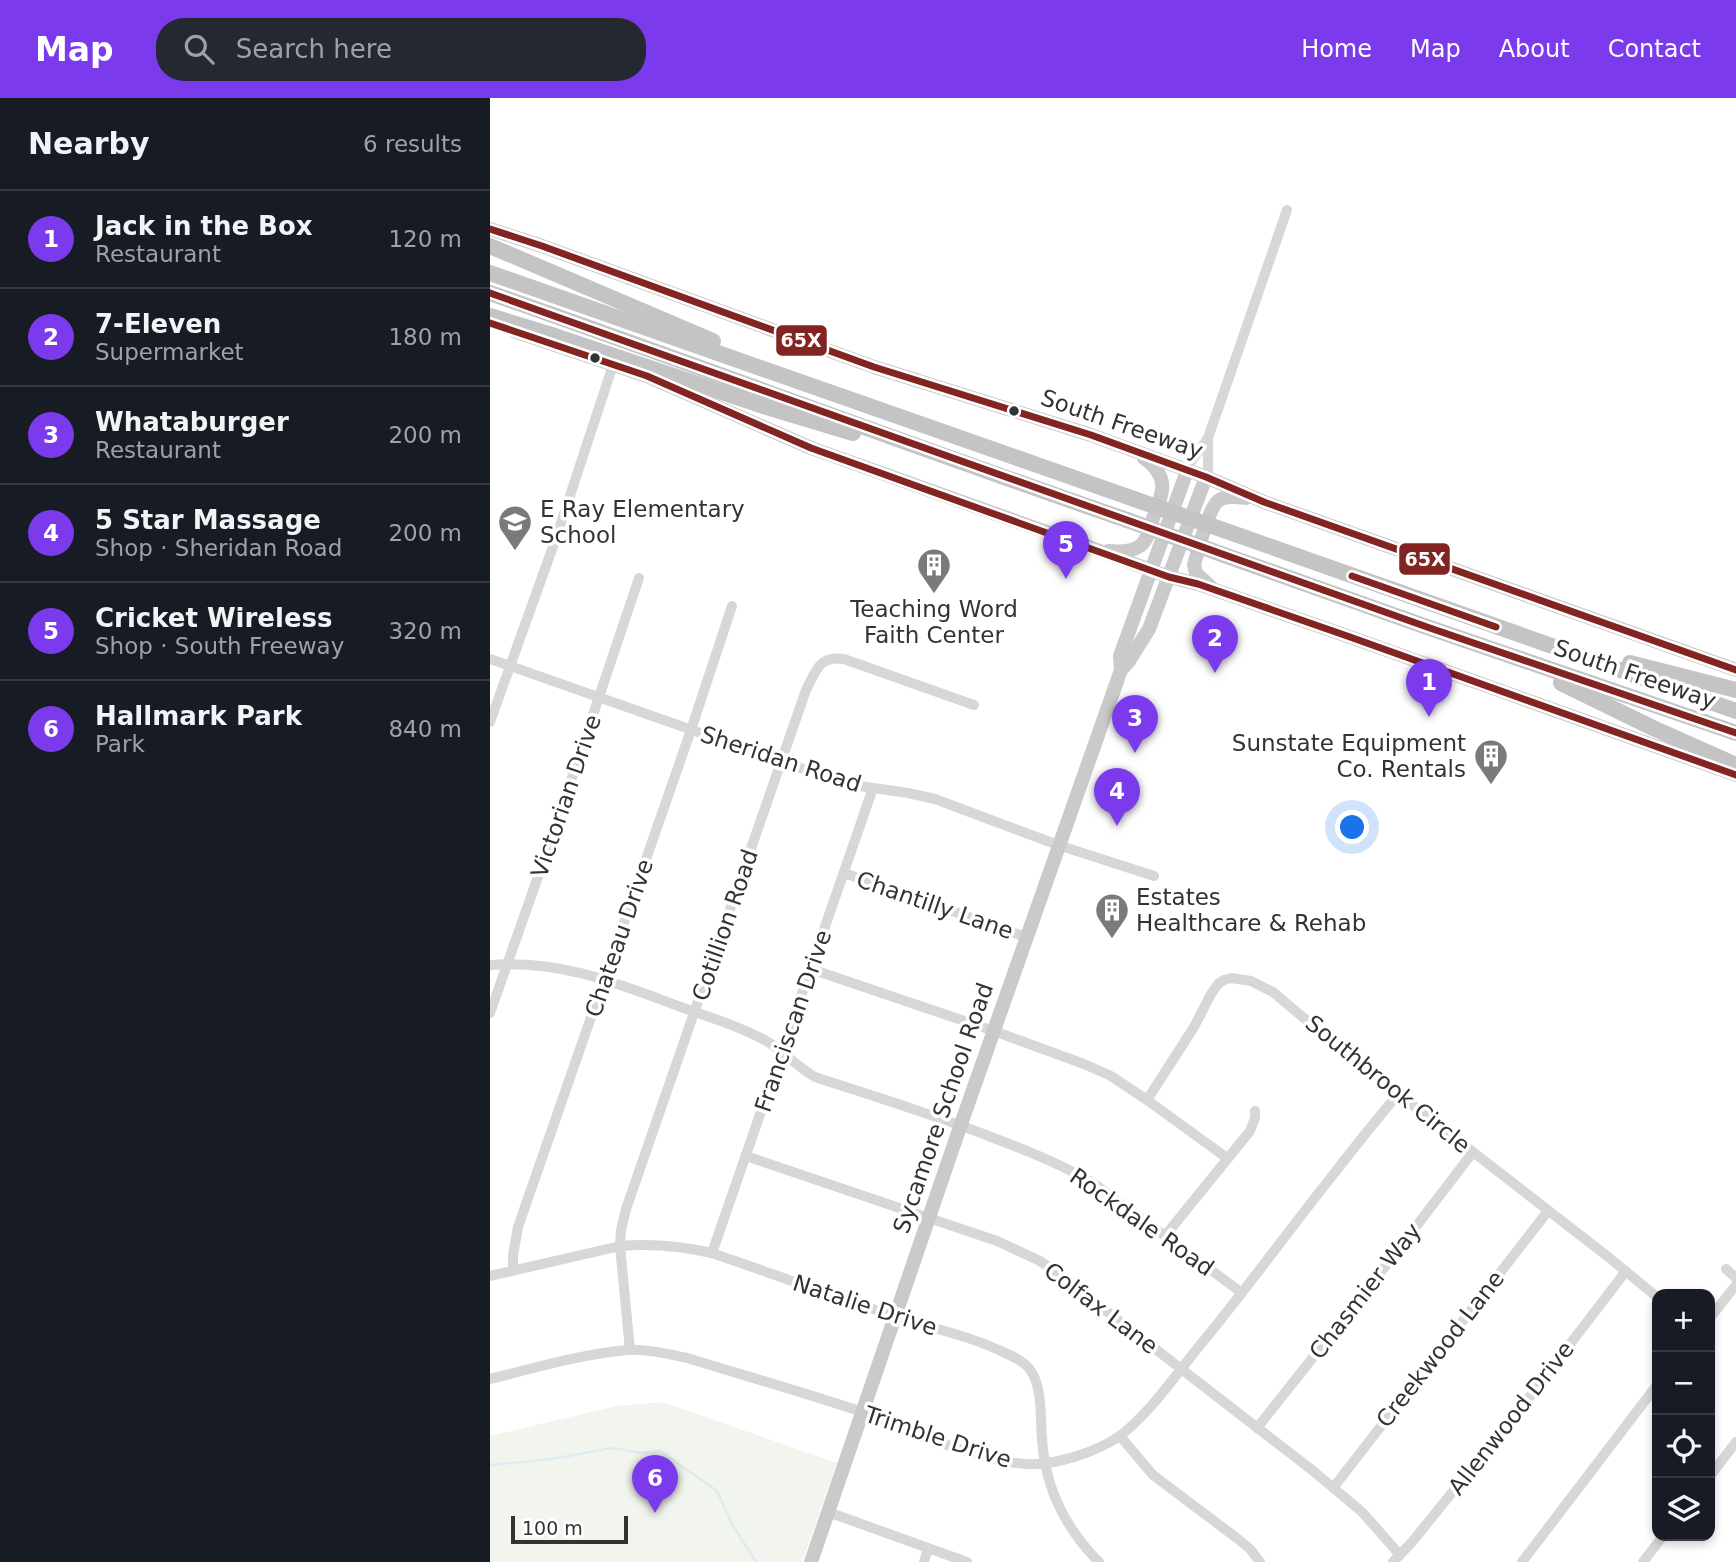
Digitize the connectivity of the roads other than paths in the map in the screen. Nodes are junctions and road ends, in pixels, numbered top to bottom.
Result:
1 (1287, 210) dead end
2 (490, 229) edge
3 (490, 246) edge
4 (490, 273) edge
5 (490, 293) edge
6 (490, 316) edge
7 (490, 323) edge
8 (613, 365) junction
9 (771, 371) junction
10 (1208, 438) junction
11 (1134, 450) junction
12 (985, 469) junction
13 (1187, 471) junction
14 (1206, 477) junction
15 (1264, 502) junction
16 (1100, 551) junction
17 (1152, 571) junction
18 (1169, 577) junction
19 (639, 578) dead end
20 (1215, 590) junction
21 (732, 606) dead end
22 (1427, 627) junction
23 (1516, 634) junction
24 (490, 659) edge
25 (509, 666) junction
26 (1121, 670) junction
27 (1736, 670) edge
28 (1736, 690) edge
29 (600, 698) junction
30 (975, 705) dead end
31 (1736, 710) edge
32 (490, 722) edge
33 (691, 730) junction
34 (1736, 733) edge
35 (781, 761) junction
36 (1736, 765) edge
37 (1736, 775) edge
38 (873, 788) junction
39 (1058, 845) junction
40 (844, 873) junction
41 (1154, 876) dead end
42 (1026, 937) junction
43 (508, 964) junction
44 (490, 965) edge
45 (811, 969) junction
46 (604, 979) junction
47 (695, 1012) junction
48 (490, 1013) edge
49 (994, 1031) junction
50 (782, 1052) junction
51 (1398, 1094) junction
52 (1147, 1100) junction
53 (1255, 1111) dead end
54 (961, 1124) junction
55 (1473, 1152) junction
56 (746, 1156) junction
57 (1227, 1158) junction
58 (1548, 1211) junction
59 (929, 1219) junction
60 (1165, 1236) junction
61 (620, 1246) junction
62 (712, 1253) junction
63 (1726, 1269) dead end
64 (513, 1270) junction
65 (1626, 1271) junction
66 (490, 1276) edge
67 (1736, 1278) edge
68 (1736, 1285) edge
69 (1242, 1293) junction
70 (1652, 1293) edge
71 (1715, 1312) edge
72 (896, 1316) junction
73 (630, 1350) junction
74 (1181, 1369) junction
75 (490, 1379) edge
76 (1652, 1392) edge
77 (863, 1412) junction
78 (1257, 1428) junction
79 (1120, 1436) junction
80 (1736, 1443) edge
81 (1045, 1464) junction
82 (1715, 1470) edge
83 (1333, 1488) junction
84 (828, 1512) junction
85 (1659, 1541) edge
86 (928, 1548) junction
87 (1397, 1559) edge
88 (811, 1562) edge
89 (924, 1562) edge
90 (967, 1562) edge
91 (1099, 1562) edge
92 (1259, 1562) edge
93 (1522, 1562) edge
94 (1643, 1562) edge

1 - 10 street, Sycamore School Road
2 - 11 main road, South Freeway
3 - 9 highway
4 - 9 highway, South Freeway
5 - 12 highway, South Freeway
6 - 12 highway
7 - 8 main road
8 - 16 main road
8 - 25 street
9 - 23 highway, South Freeway, bridge
10 - 13 street, Sycamore School Road
10 - 14 street, Sycamore School Road
11 - 13 main road, South Freeway
11 - 16 main road
12 - 22 highway, South Freeway, bridge
13 - 14 main road, South Freeway
13 - 17 main road, Sycamore School Road
14 - 15 main road, South Freeway
14 - 18 main road, Sycamore School Road
15 - 20 main road
15 - 27 main road, South Freeway
16 - 17 main road
17 - 18 main road
17 - 26 main road, Sycamore School Road
18 - 20 main road
18 - 26 main road, Sycamore School Road
19 - 29 street, Victorian Drive
20 - 37 main road
21 - 33 street, Chateau Drive
22 - 34 highway, South Freeway
22 - 36 highway
23 - 28 highway
23 - 31 highway, South Freeway
24 - 25 street, Sheridan Road
25 - 29 street, Sheridan Road
25 - 32 street
26 - 39 main road, Sycamore School Road
29 - 33 street, Sheridan Road
29 - 43 street, Victorian Drive
30 - 35 street, Cotillion Road
33 - 35 street, Sheridan Road
33 - 46 street, Chateau Drive
35 - 38 street, Sheridan Road
35 - 47 street, Cotillion Road
38 - 39 street, Sheridan Road
38 - 40 street, Franciscan Drive
39 - 41 street, Sheridan Road
39 - 42 main road, Sycamore School Road
40 - 42 street, Chantilly Lane
40 - 45 street, Franciscan Drive
42 - 49 main road, Sycamore School Road
43 - 44 street, Rockdale Road
43 - 46 street, Rockdale Road
43 - 48 street, Victorian Drive
45 - 49 street
45 - 50 street, Franciscan Drive
46 - 47 street, Rockdale Road
46 - 64 street, Chateau Drive
47 - 50 street, Rockdale Road
47 - 61 street, Cotillion Road
49 - 52 street
49 - 54 main road, Sycamore School Road
50 - 54 street, Rockdale Road
50 - 56 street, Franciscan Drive
51 - 52 street, Southbrook Circle
51 - 55 street, Southbrook Circle
51 - 69 street, Trimble Drive
52 - 57 street
53 - 57 street
54 - 59 main road, Sycamore School Road
54 - 60 street, Rockdale Road
55 - 58 street, Southbrook Circle
55 - 78 street, Chasmier Way
56 - 59 street, Colfax Lane
56 - 62 street, Franciscan Drive
57 - 60 street
58 - 65 street, Southbrook Circle
58 - 83 street, Creekwood Lane
59 - 72 main road, Sycamore School Road
59 - 74 street, Colfax Lane
60 - 69 street, Rockdale Road
61 - 62 street, Natalie Drive
61 - 64 street, Natalie Drive
61 - 73 street, Cotillion Road
62 - 72 street, Natalie Drive
63 - 67 street
64 - 66 street, Natalie Drive
65 - 70 street, Southbrook Circle
65 - 87 street, Allenwood Drive
68 - 71 street
69 - 74 street, Trimble Drive
72 - 77 main road, Sycamore School Road
72 - 81 street, Natalie Drive
73 - 75 street, Trimble Drive
73 - 77 street, Trimble Drive
74 - 78 street, Colfax Lane
74 - 79 street, Trimble Drive
76 - 93 street
77 - 81 street, Trimble Drive
77 - 84 main road, Sycamore School Road
78 - 83 street, Colfax Lane
79 - 81 street, Trimble Drive
79 - 92 street
80 - 82 street
81 - 91 street, Natalie Drive
83 - 87 street, Colfax Lane
84 - 86 street
84 - 88 main road, Sycamore School Road
85 - 94 street
86 - 89 street
86 - 90 street

